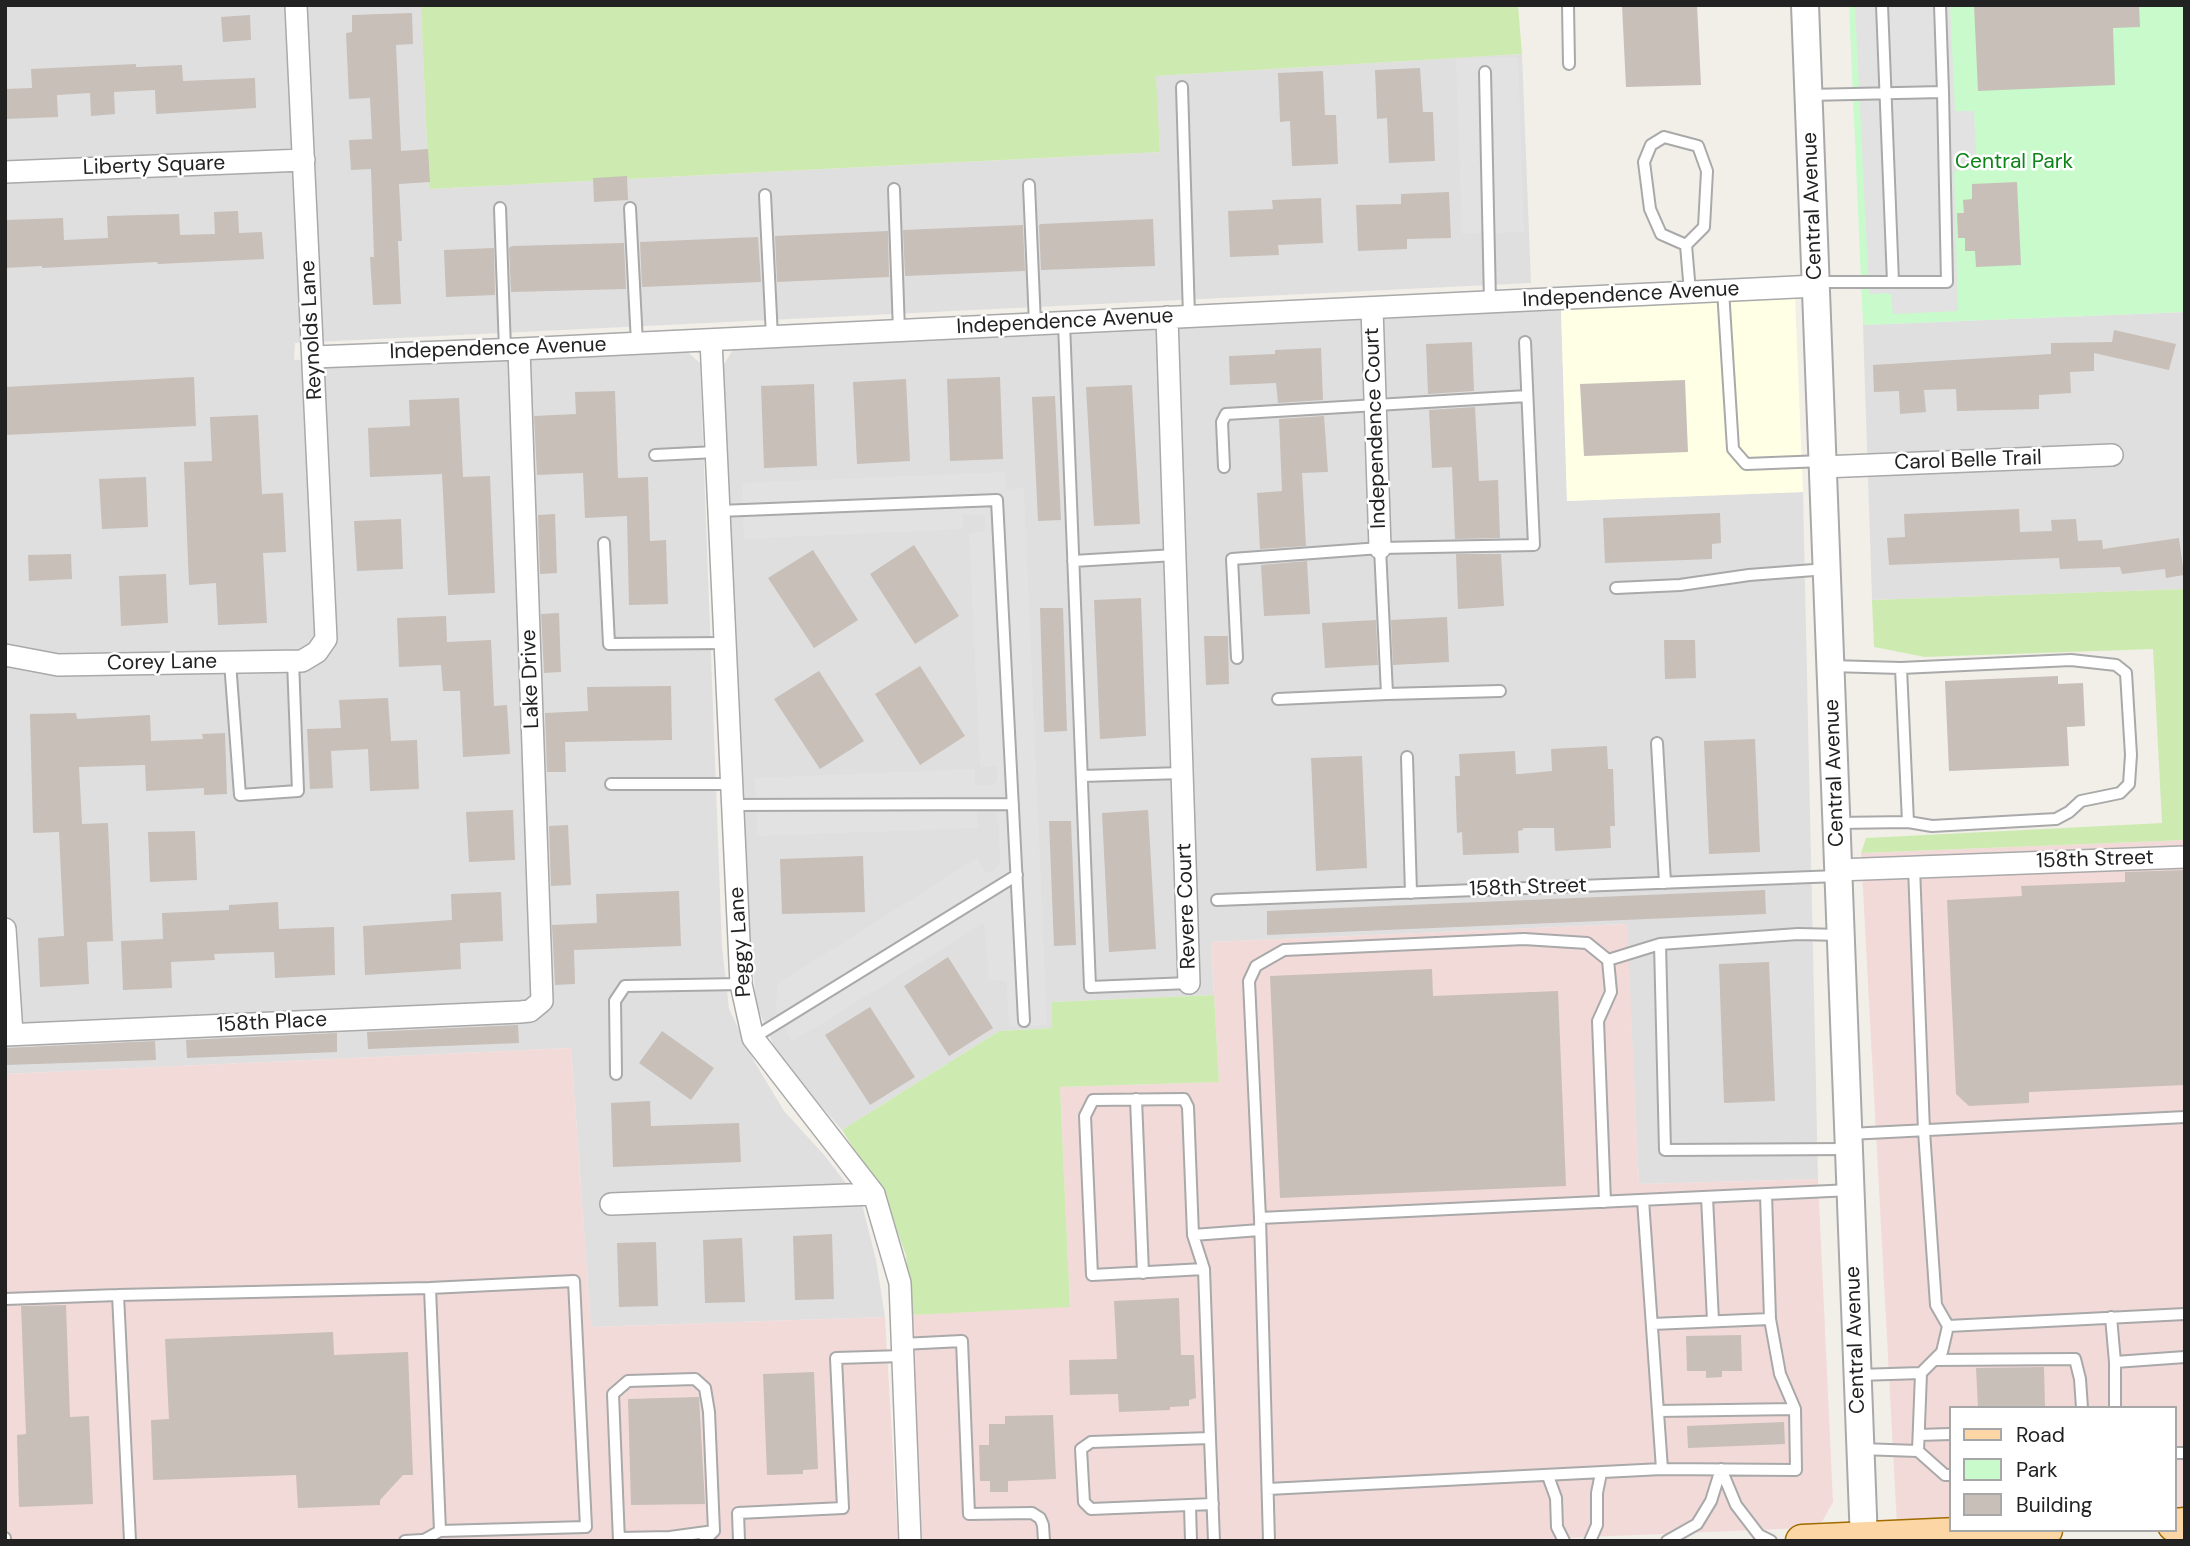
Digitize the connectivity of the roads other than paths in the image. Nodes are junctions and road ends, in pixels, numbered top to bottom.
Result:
1 (296, 5) edge
2 (1568, 5) edge
3 (1805, 5) edge
4 (1882, 5) edge
5 (1940, 5) edge
6 (1569, 64) dead end
7 (1485, 72) dead end
8 (1182, 87) dead end
9 (1943, 92) junction
10 (1886, 93) junction
11 (1808, 95) junction
12 (304, 160) junction
13 (5, 172) edge
14 (1029, 185) dead end
15 (894, 189) dead end
16 (765, 195) dead end
17 (500, 208) dead end
18 (630, 208) dead end
19 (1686, 245) junction
20 (1893, 282) junction
21 (1816, 284) junction
22 (1723, 290) junction
23 (1690, 292) junction
24 (1490, 302) junction
25 (1372, 307) junction
26 (1189, 316) junction
27 (1167, 317) junction
28 (1064, 323) junction
29 (1035, 324) junction
30 (899, 331) junction
31 (772, 337) junction
32 (710, 340) junction
33 (1525, 342) dead end
34 (637, 344) junction
35 (512, 349) junction
36 (314, 357) junction
37 (1527, 396) junction
38 (1376, 406) junction
39 (716, 452) junction
40 (655, 455) dead end
41 (2112, 455) dead end
42 (1823, 464) junction
43 (1224, 467) dead end
44 (719, 511) junction
45 (604, 543) dead end
46 (1380, 548) junction
47 (1175, 555) junction
48 (1073, 561) junction
49 (1827, 569) junction
50 (1616, 588) dead end
51 (725, 643) junction
52 (317, 652) joint
53 (5, 655) edge
54 (1237, 658) dead end
55 (293, 661) junction
56 (230, 662) junction
57 (1831, 666) junction
58 (1901, 668) junction
59 (1500, 691) dead end
60 (1387, 694) junction
61 (1278, 699) dead end
62 (1657, 743) dead end
63 (1407, 757) dead end
64 (1182, 773) junction
65 (1082, 776) junction
66 (611, 784) dead end
67 (732, 794) junction
68 (1013, 804) junction
69 (1908, 822) junction
70 (1836, 823) junction
71 (2185, 857) edge
72 (1914, 867) junction
73 (1838, 873) junction
74 (1017, 875) junction
75 (1665, 883) junction
76 (1411, 893) junction
77 (1217, 900) dead end
78 (5, 929) edge
79 (1841, 935) junction
80 (1660, 944) junction
81 (1608, 960) junction
82 (1189, 983) joint
83 (741, 984) junction
84 (537, 1007) joint
85 (1024, 1021) dead end
86 (8, 1035) edge
87 (753, 1038) junction
88 (616, 1074) dead end
89 (1136, 1099) junction
90 (2185, 1117) edge
91 (1924, 1131) junction
92 (1849, 1142) junction
93 (1850, 1190) junction
94 (874, 1194) junction
95 (1766, 1194) junction
96 (1707, 1197) junction
97 (1643, 1200) junction
98 (1605, 1202) junction
99 (611, 1204) dead end
100 (1260, 1218) junction
101 (1261, 1230) junction
102 (1193, 1235) junction
103 (1204, 1269) junction
104 (1143, 1273) junction
105 (429, 1288) junction
106 (118, 1296) junction
107 (5, 1299) edge
108 (2185, 1314) edge
109 (2111, 1317) junction
110 (1770, 1319) junction
111 (1713, 1321) junction
112 (1652, 1324) junction
113 (1948, 1326) junction
114 (902, 1350) junction
115 (2185, 1357) edge
116 (1934, 1360) junction
117 (2115, 1362) junction
118 (1921, 1373) junction
119 (1858, 1375) junction
120 (2081, 1406) edge
121 (2115, 1406) edge
122 (1795, 1409) junction
123 (1658, 1411) junction
124 (1948, 1434) edge
125 (1919, 1435) junction
126 (1210, 1438) junction
127 (1860, 1449) junction
128 (1918, 1451) junction
129 (1662, 1469) junction
130 (1721, 1469) junction
131 (1601, 1473) junction
132 (1948, 1475) edge
133 (1548, 1476) junction
134 (1268, 1489) junction
135 (1213, 1504) junction
136 (1190, 1506) junction
137 (440, 1531) junction
138 (713, 1531) junction
139 (1983, 1532) edge
140 (619, 1539) edge
141 (1864, 1539) edge
142 (422, 1540) edge
143 (130, 1541) edge
144 (405, 1541) edge
145 (704, 1541) edge
146 (739, 1541) edge
147 (910, 1541) edge
148 (1044, 1541) edge
149 (1191, 1541) edge
150 (1214, 1541) edge
151 (1269, 1541) edge
152 (1564, 1541) edge
153 (1590, 1541) edge
154 (1667, 1541) edge
155 (1770, 1541) edge
156 (1802, 1541) edge

1 - 12 street, Reynolds Lane
2 - 6 lane
3 - 11 street, Central Avenue
4 - 10 lane
5 - 9 lane
7 - 24 lane
8 - 26 lane
9 - 10 lane
9 - 20 lane
10 - 11 lane
10 - 20 lane
11 - 21 street, Central Avenue
12 - 13 street, Liberty Square
12 - 36 street, Reynolds Lane
14 - 29 lane
15 - 30 lane
16 - 31 lane
17 - 35 lane
18 - 34 lane
19 - 19 lane
19 - 23 lane
20 - 21 lane
21 - 22 street, Independence Avenue
21 - 42 street, Central Avenue
22 - 23 street, Independence Avenue
22 - 42 lane
23 - 24 street, Independence Avenue
24 - 25 street, Independence Avenue
25 - 26 street, Independence Avenue
25 - 38 street, Independence Court
26 - 27 street, Independence Avenue
27 - 28 street, Independence Avenue
27 - 47 street, Revere Court
28 - 29 street, Independence Avenue
28 - 48 lane, Revere Court
29 - 30 street, Independence Avenue
30 - 31 street, Independence Avenue
31 - 32 street, Independence Avenue
32 - 34 street, Independence Avenue
32 - 39 street, Peggy Lane
33 - 37 lane
34 - 35 street, Independence Avenue
35 - 36 street, Independence Avenue
35 - 84 street, Lake Drive
36 - 52 street, Reynolds Lane
37 - 38 lane
37 - 46 lane
38 - 43 lane
38 - 46 street, Independence Court
39 - 40 lane
39 - 44 street, Peggy Lane
41 - 42 street, Carol Belle Trail
42 - 49 street, Central Avenue
44 - 51 street, Peggy Lane
44 - 68 lane
45 - 51 lane
46 - 54 lane
46 - 60 lane
47 - 48 lane
47 - 64 street, Revere Court
48 - 65 lane, Revere Court
49 - 50 lane
49 - 57 street, Central Avenue
51 - 67 street, Peggy Lane
52 - 55 street, Corey Lane
53 - 56 street, Corey Lane
55 - 56 street, Corey Lane
55 - 56 lane
57 - 58 lane
57 - 70 street, Central Avenue
58 - 69 lane
58 - 69 lane
59 - 60 lane
60 - 61 lane
62 - 75 lane
63 - 76 lane
64 - 65 lane
64 - 82 street, Revere Court
65 - 82 lane, Revere Court
66 - 67 lane
67 - 68 lane
67 - 83 street, Peggy Lane
68 - 74 lane
69 - 70 lane
70 - 73 street, Central Avenue
71 - 72 street, 158th Street
72 - 73 street, 158th Street
72 - 91 lane
73 - 75 lane, 158th Street
73 - 79 street, Central Avenue
74 - 85 lane
74 - 87 lane
75 - 76 lane, 158th Street
76 - 77 lane, 158th Street
78 - 86 street
79 - 80 lane
79 - 92 street, Central Avenue
80 - 81 lane
80 - 92 lane
81 - 98 lane
81 - 100 lane
83 - 87 street, Peggy Lane
83 - 88 lane
84 - 86 street, 158th Place
87 - 94 street, Peggy Lane
89 - 102 lane
89 - 104 lane
89 - 104 lane
90 - 91 lane
91 - 92 lane
91 - 113 lane
92 - 93 street, Central Avenue
93 - 95 lane
93 - 119 street, Central Avenue
94 - 99 street
94 - 114 street, Peggy Lane
95 - 96 lane
95 - 110 lane
96 - 97 lane
96 - 111 lane
97 - 98 lane
97 - 112 lane
98 - 100 lane
100 - 101 lane
101 - 102 lane
101 - 134 lane
102 - 103 lane
103 - 104 lane
103 - 126 lane
105 - 106 lane
105 - 137 lane
105 - 137 lane
106 - 107 lane
106 - 143 lane
108 - 109 lane
109 - 113 lane
109 - 117 lane
110 - 111 lane
110 - 122 lane
111 - 112 lane
112 - 123 lane
113 - 116 lane
114 - 146 lane
114 - 147 street, Peggy Lane
114 - 148 lane
115 - 117 lane
116 - 118 lane
116 - 120 lane
117 - 121 lane
118 - 119 lane
118 - 125 lane
119 - 127 street, Central Avenue
122 - 123 lane
122 - 130 lane
123 - 129 lane
124 - 125 lane
125 - 128 lane
126 - 135 lane
126 - 136 lane
127 - 128 lane
127 - 141 street, Central Avenue
128 - 132 lane
129 - 130 lane
129 - 131 lane
130 - 154 lane
130 - 155 lane
131 - 133 lane
131 - 153 lane
133 - 134 lane
133 - 152 lane
134 - 151 lane
135 - 136 lane
135 - 150 lane
136 - 149 lane
137 - 142 lane
138 - 140 lane
138 - 140 lane
138 - 145 lane
139 - 141 main road
141 - 156 main road
142 - 144 lane

